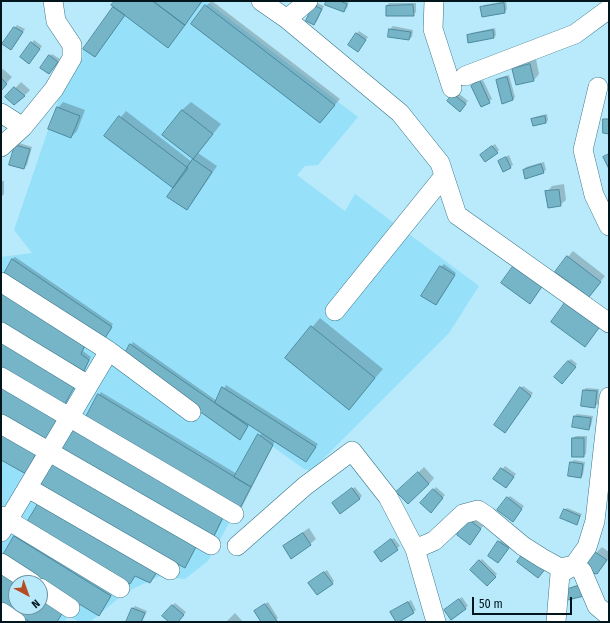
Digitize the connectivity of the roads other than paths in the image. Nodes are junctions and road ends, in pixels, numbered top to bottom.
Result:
1 (54, 1) edge
2 (261, 1) edge
3 (308, 1) edge
4 (434, 1) edge
5 (609, 9) edge
6 (287, 19) junction
7 (598, 87) dead end
8 (1, 113) edge
9 (23, 127) junction
10 (1, 147) edge
11 (444, 176) junction
12 (609, 226) edge
13 (1, 282) edge
14 (335, 311) dead end
15 (609, 324) edge
16 (1, 332) edge
17 (109, 351) junction
18 (1, 377) edge
19 (88, 385) junction
20 (609, 397) edge
21 (191, 412) dead end
22 (70, 417) junction
23 (1, 424) edge
24 (50, 452) junction
25 (28, 488) junction
26 (234, 514) dead end
27 (3, 523) edge
28 (211, 545) dead end
29 (237, 546) dead end
30 (415, 549) junction
31 (1, 563) edge
32 (574, 565) junction
33 (170, 570) dead end
34 (20, 575) edge
35 (120, 588) dead end
36 (48, 593) edge
37 (70, 608) dead end
38 (1, 612) edge
39 (609, 616) edge
40 (16, 622) edge
41 (436, 622) edge
42 (556, 622) edge

1 - 9 street
2 - 6 street
3 - 6 street
4 - 5 street
6 - 11 street
7 - 12 street
8 - 9 street
9 - 10 street
11 - 14 street
11 - 15 street
13 - 17 street
16 - 19 street
17 - 19 street
17 - 21 street
18 - 22 street
19 - 22 street
20 - 32 street
22 - 24 street
22 - 26 street
23 - 24 street
24 - 25 street
24 - 28 street
25 - 27 street
25 - 33 street
27 - 35 street
29 - 30 street
30 - 32 street
30 - 41 street
31 - 34 street
32 - 39 street
32 - 42 street
36 - 37 street
38 - 40 street

